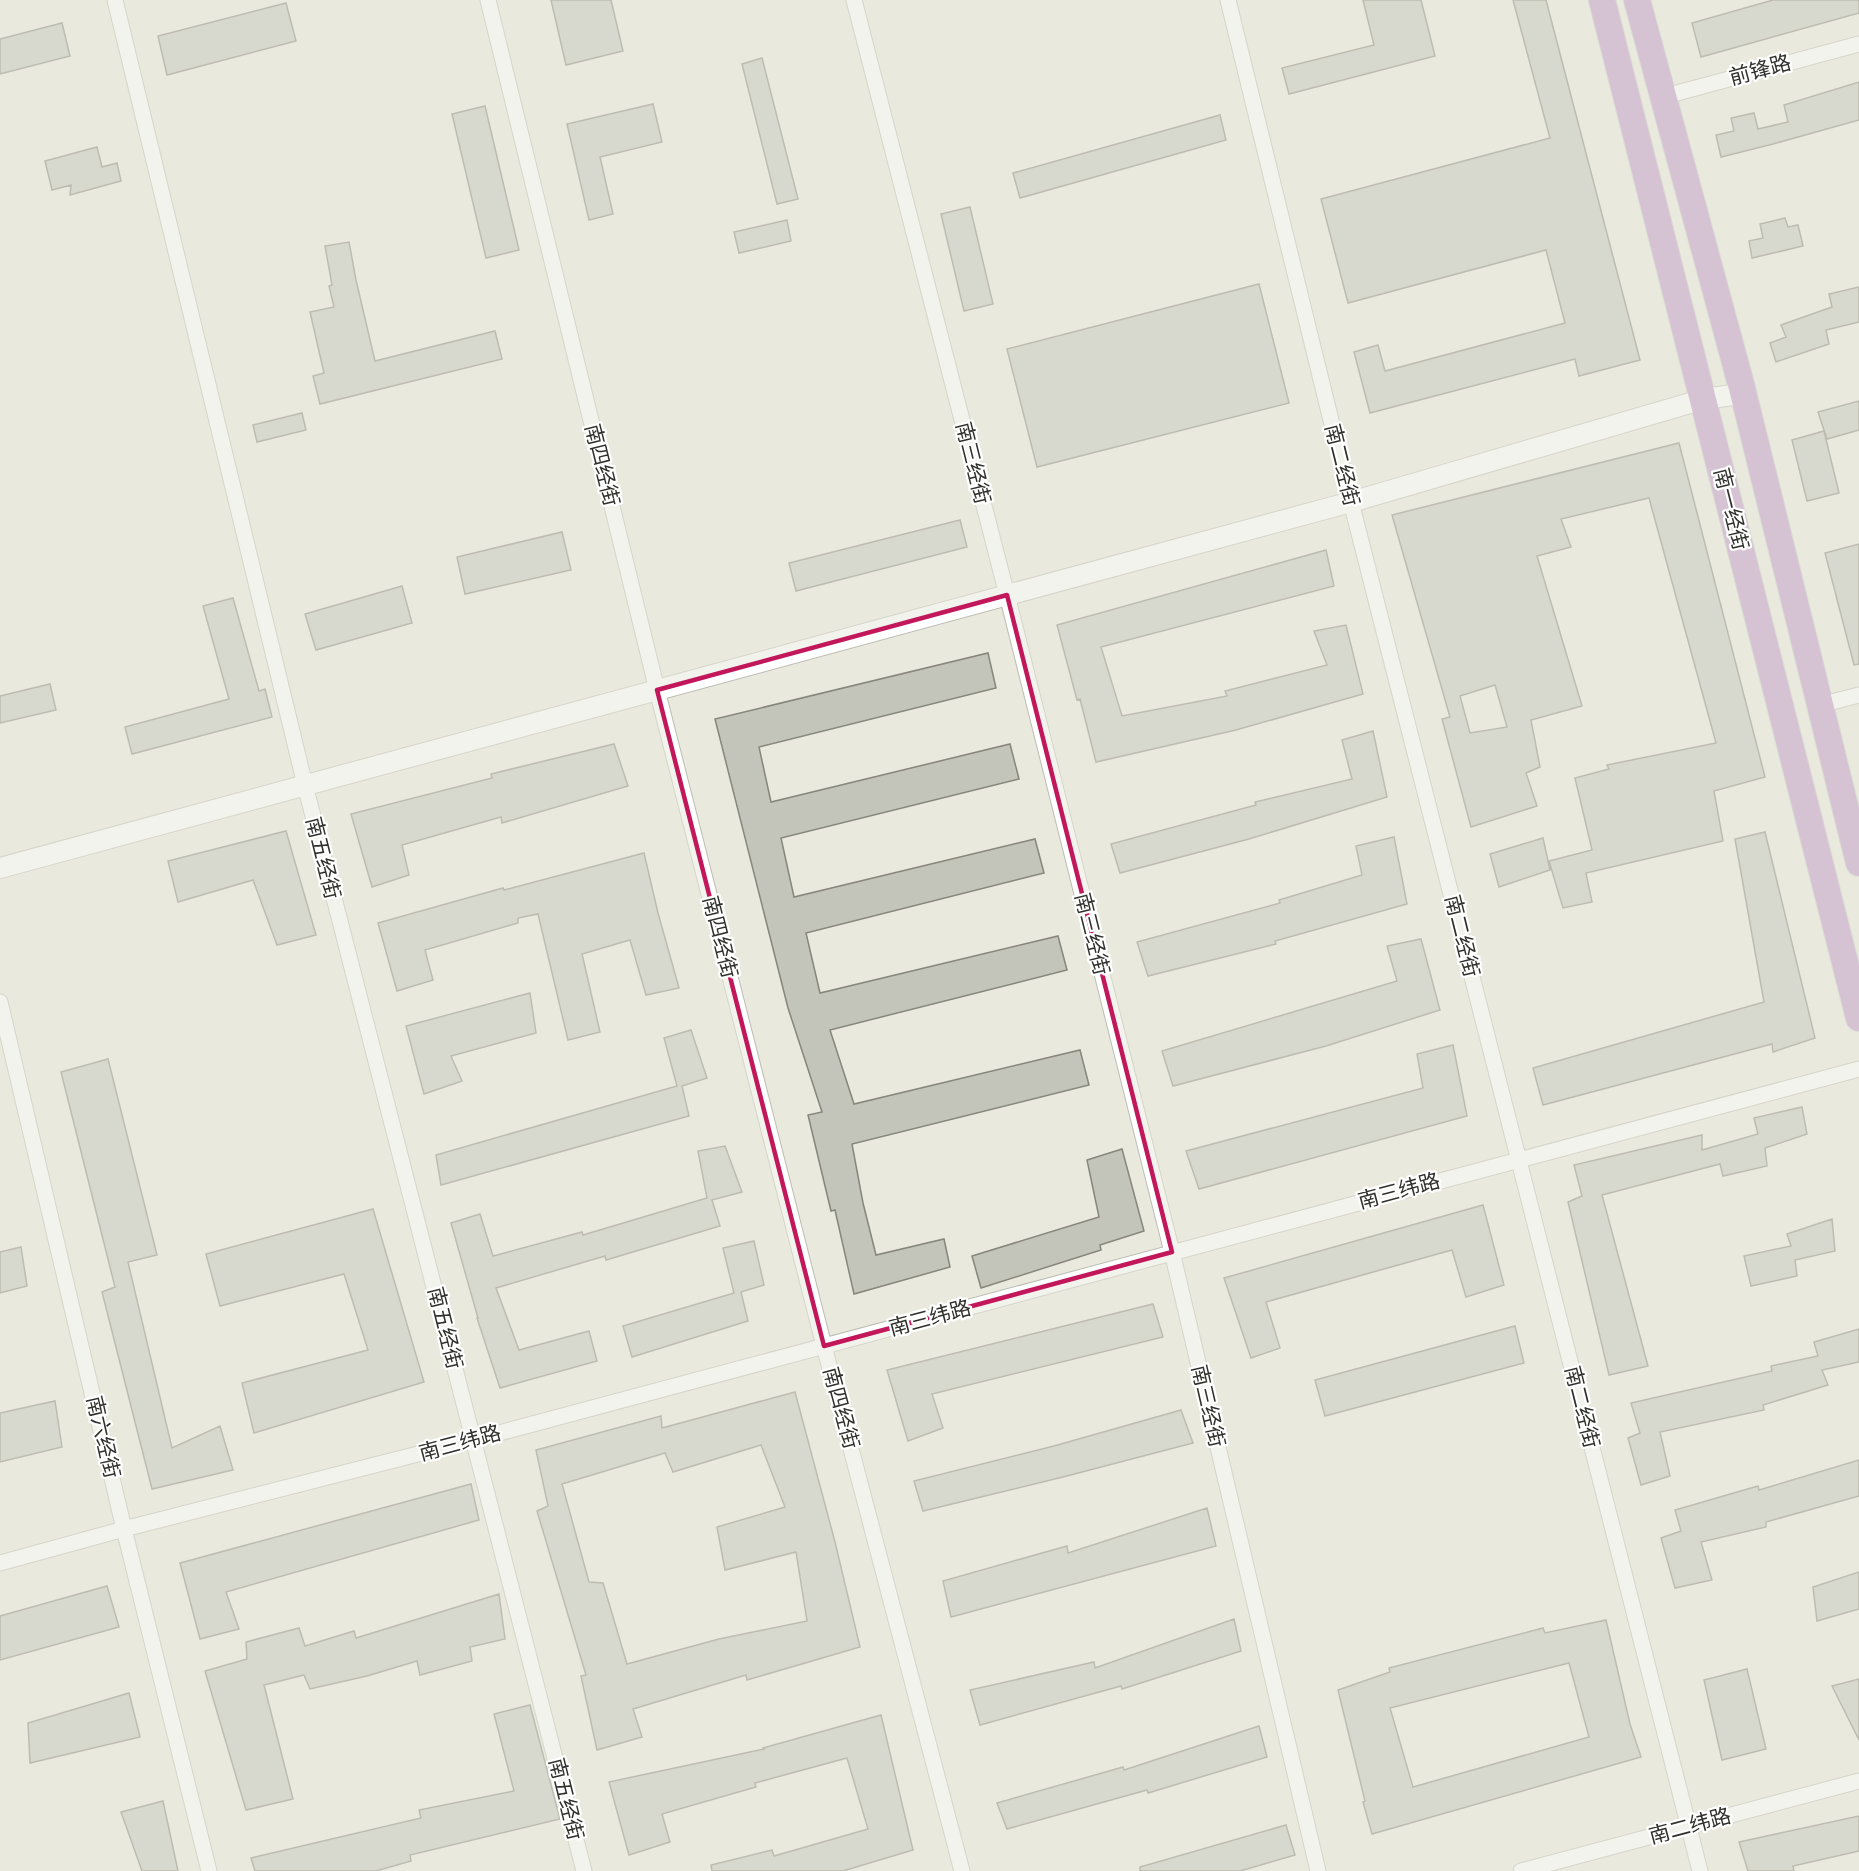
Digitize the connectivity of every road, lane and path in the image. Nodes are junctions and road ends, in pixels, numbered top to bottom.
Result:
1 (115, 0) edge
2 (488, 0) edge
3 (854, 0) edge
4 (1228, 0) edge
5 (1602, 0) edge
6 (1637, 0) edge
7 (1859, 44) edge
8 (1662, 97) junction
9 (1733, 395) dead end
10 (1704, 399) junction
11 (1351, 502) junction
12 (1007, 595) junction
13 (657, 690) junction
14 (1859, 695) edge
15 (1820, 705) junction
16 (305, 785) junction
17 (1859, 863) edge
18 (0, 868) edge
19 (0, 1002) edge
20 (1859, 1018) edge
21 (1859, 1069) edge
22 (1519, 1159) junction
23 (1172, 1252) junction
24 (824, 1346) junction
25 (473, 1440) junction
26 (124, 1529) junction
27 (0, 1563) edge
28 (1859, 1781) edge
29 (1689, 1827) junction
30 (209, 1871) edge
31 (584, 1871) edge
32 (962, 1871) edge
33 (1318, 1871) edge
34 (1521, 1871) edge
35 (1700, 1871) edge

1 - 16 street, 南五经街
2 - 13 street, 南四经街
3 - 12 street, 南三经街
4 - 11 street, 南二经街
5 - 10 highway, 南一经街
6 - 8 highway, 南一经街
7 - 8 street, 前锋路
8 - 15 highway, 南一经街
9 - 10 street
10 - 11 street
10 - 20 highway, 南一经街
11 - 12 street
11 - 22 street, 南二经街
12 - 13 street
12 - 23 street, 南三经街
13 - 16 street
13 - 24 street, 南四经街
14 - 15 street
15 - 17 highway, 南一经街
16 - 18 street
16 - 25 street, 南五经街
19 - 26 street, 南六经街
21 - 22 street, 南三纬路
22 - 23 street, 南三纬路
22 - 29 street, 南二经街
23 - 24 street, 南三纬路
23 - 33 street, 南三经街
24 - 25 street, 南三纬路
24 - 32 street, 南四经街
25 - 26 street, 南三纬路
25 - 31 street, 南五经街
26 - 27 street, 南三纬路
26 - 30 street, 南六经街
28 - 29 street, 南二纬路
29 - 34 street, 南二纬路
29 - 35 street, 南二经街

